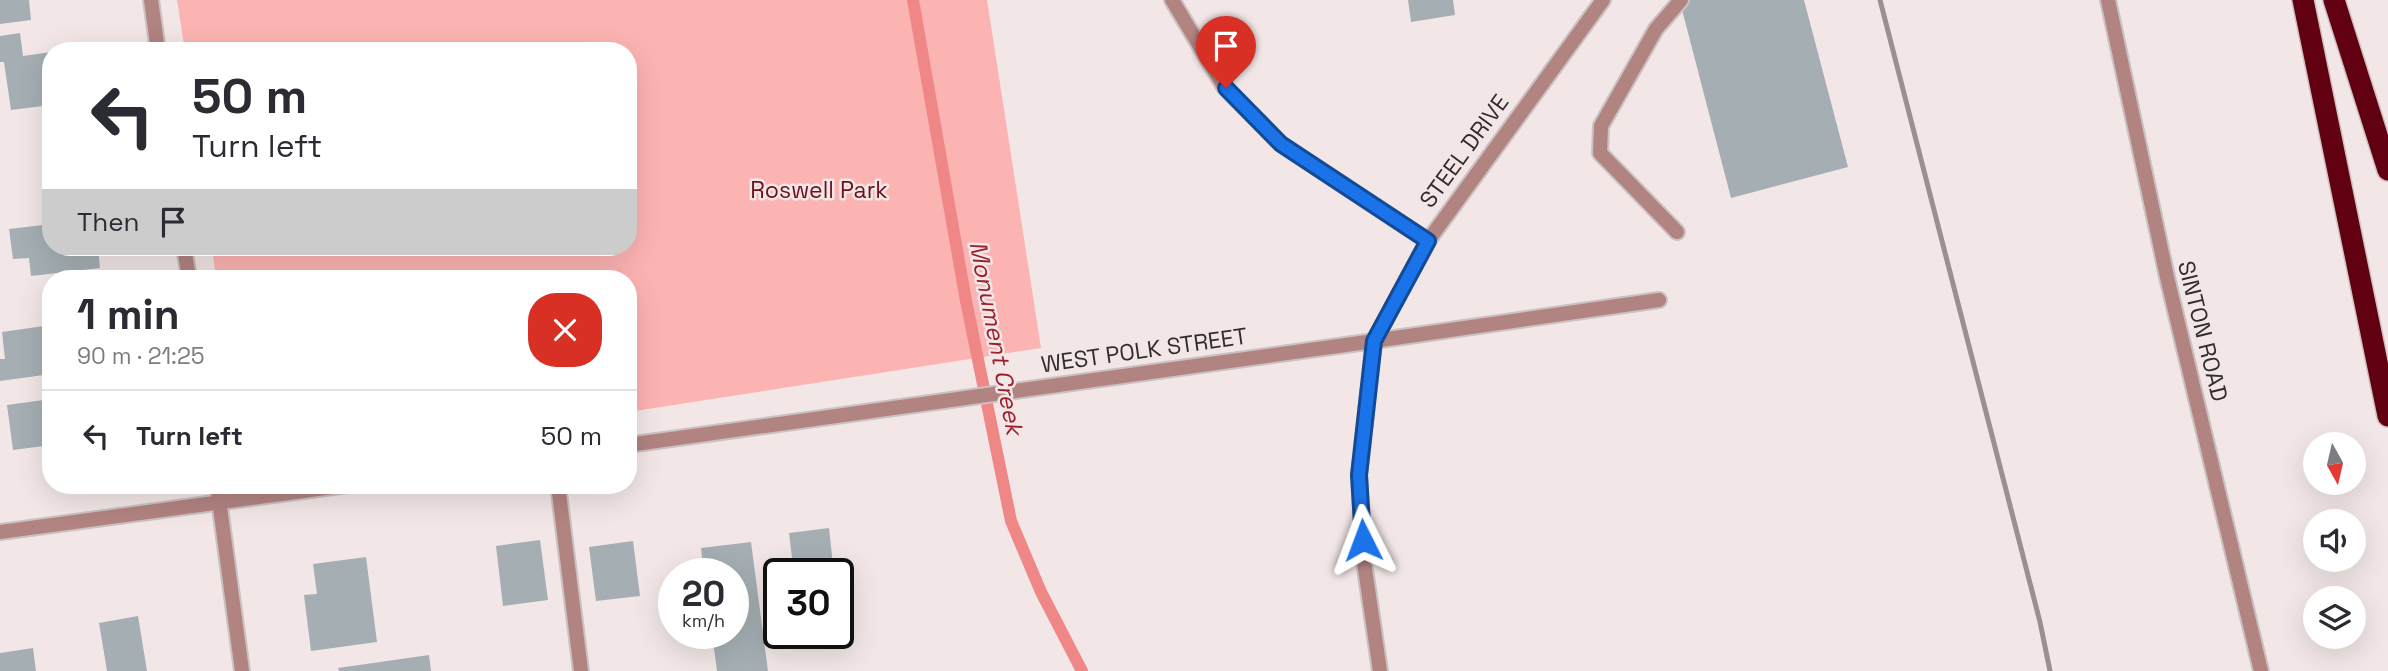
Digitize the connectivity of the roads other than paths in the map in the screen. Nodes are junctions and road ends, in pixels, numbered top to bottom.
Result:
1 (151, 0) edge
2 (1172, 0) edge
3 (1603, 0) edge
4 (1681, 0) edge
5 (2108, 0) edge
6 (2303, 0) edge
7 (2334, 0) edge
8 (157, 42) edge
9 (2388, 170) edge
10 (1677, 232) dead end
11 (1428, 241) junction
12 (1660, 300) dead end
13 (1374, 341) junction
14 (2388, 415) edge
15 (637, 444) edge
16 (218, 494) edge
17 (284, 494) edge
18 (559, 494) edge
19 (219, 503) junction
20 (0, 532) edge
21 (242, 671) edge
22 (581, 671) edge
23 (1380, 671) edge
24 (2261, 671) edge

1 - 8 street
2 - 11 street
3 - 11 street, STEEL DRIVE
4 - 10 street
5 - 24 street, SINTON ROAD
6 - 14 highway
7 - 9 highway
11 - 13 street, STEEL DRIVE
12 - 13 street, WEST POLK STREET
13 - 15 street, WEST POLK STREET
13 - 23 street, STEEL DRIVE
16 - 19 street
17 - 19 street
18 - 22 street
19 - 20 street
19 - 21 street

